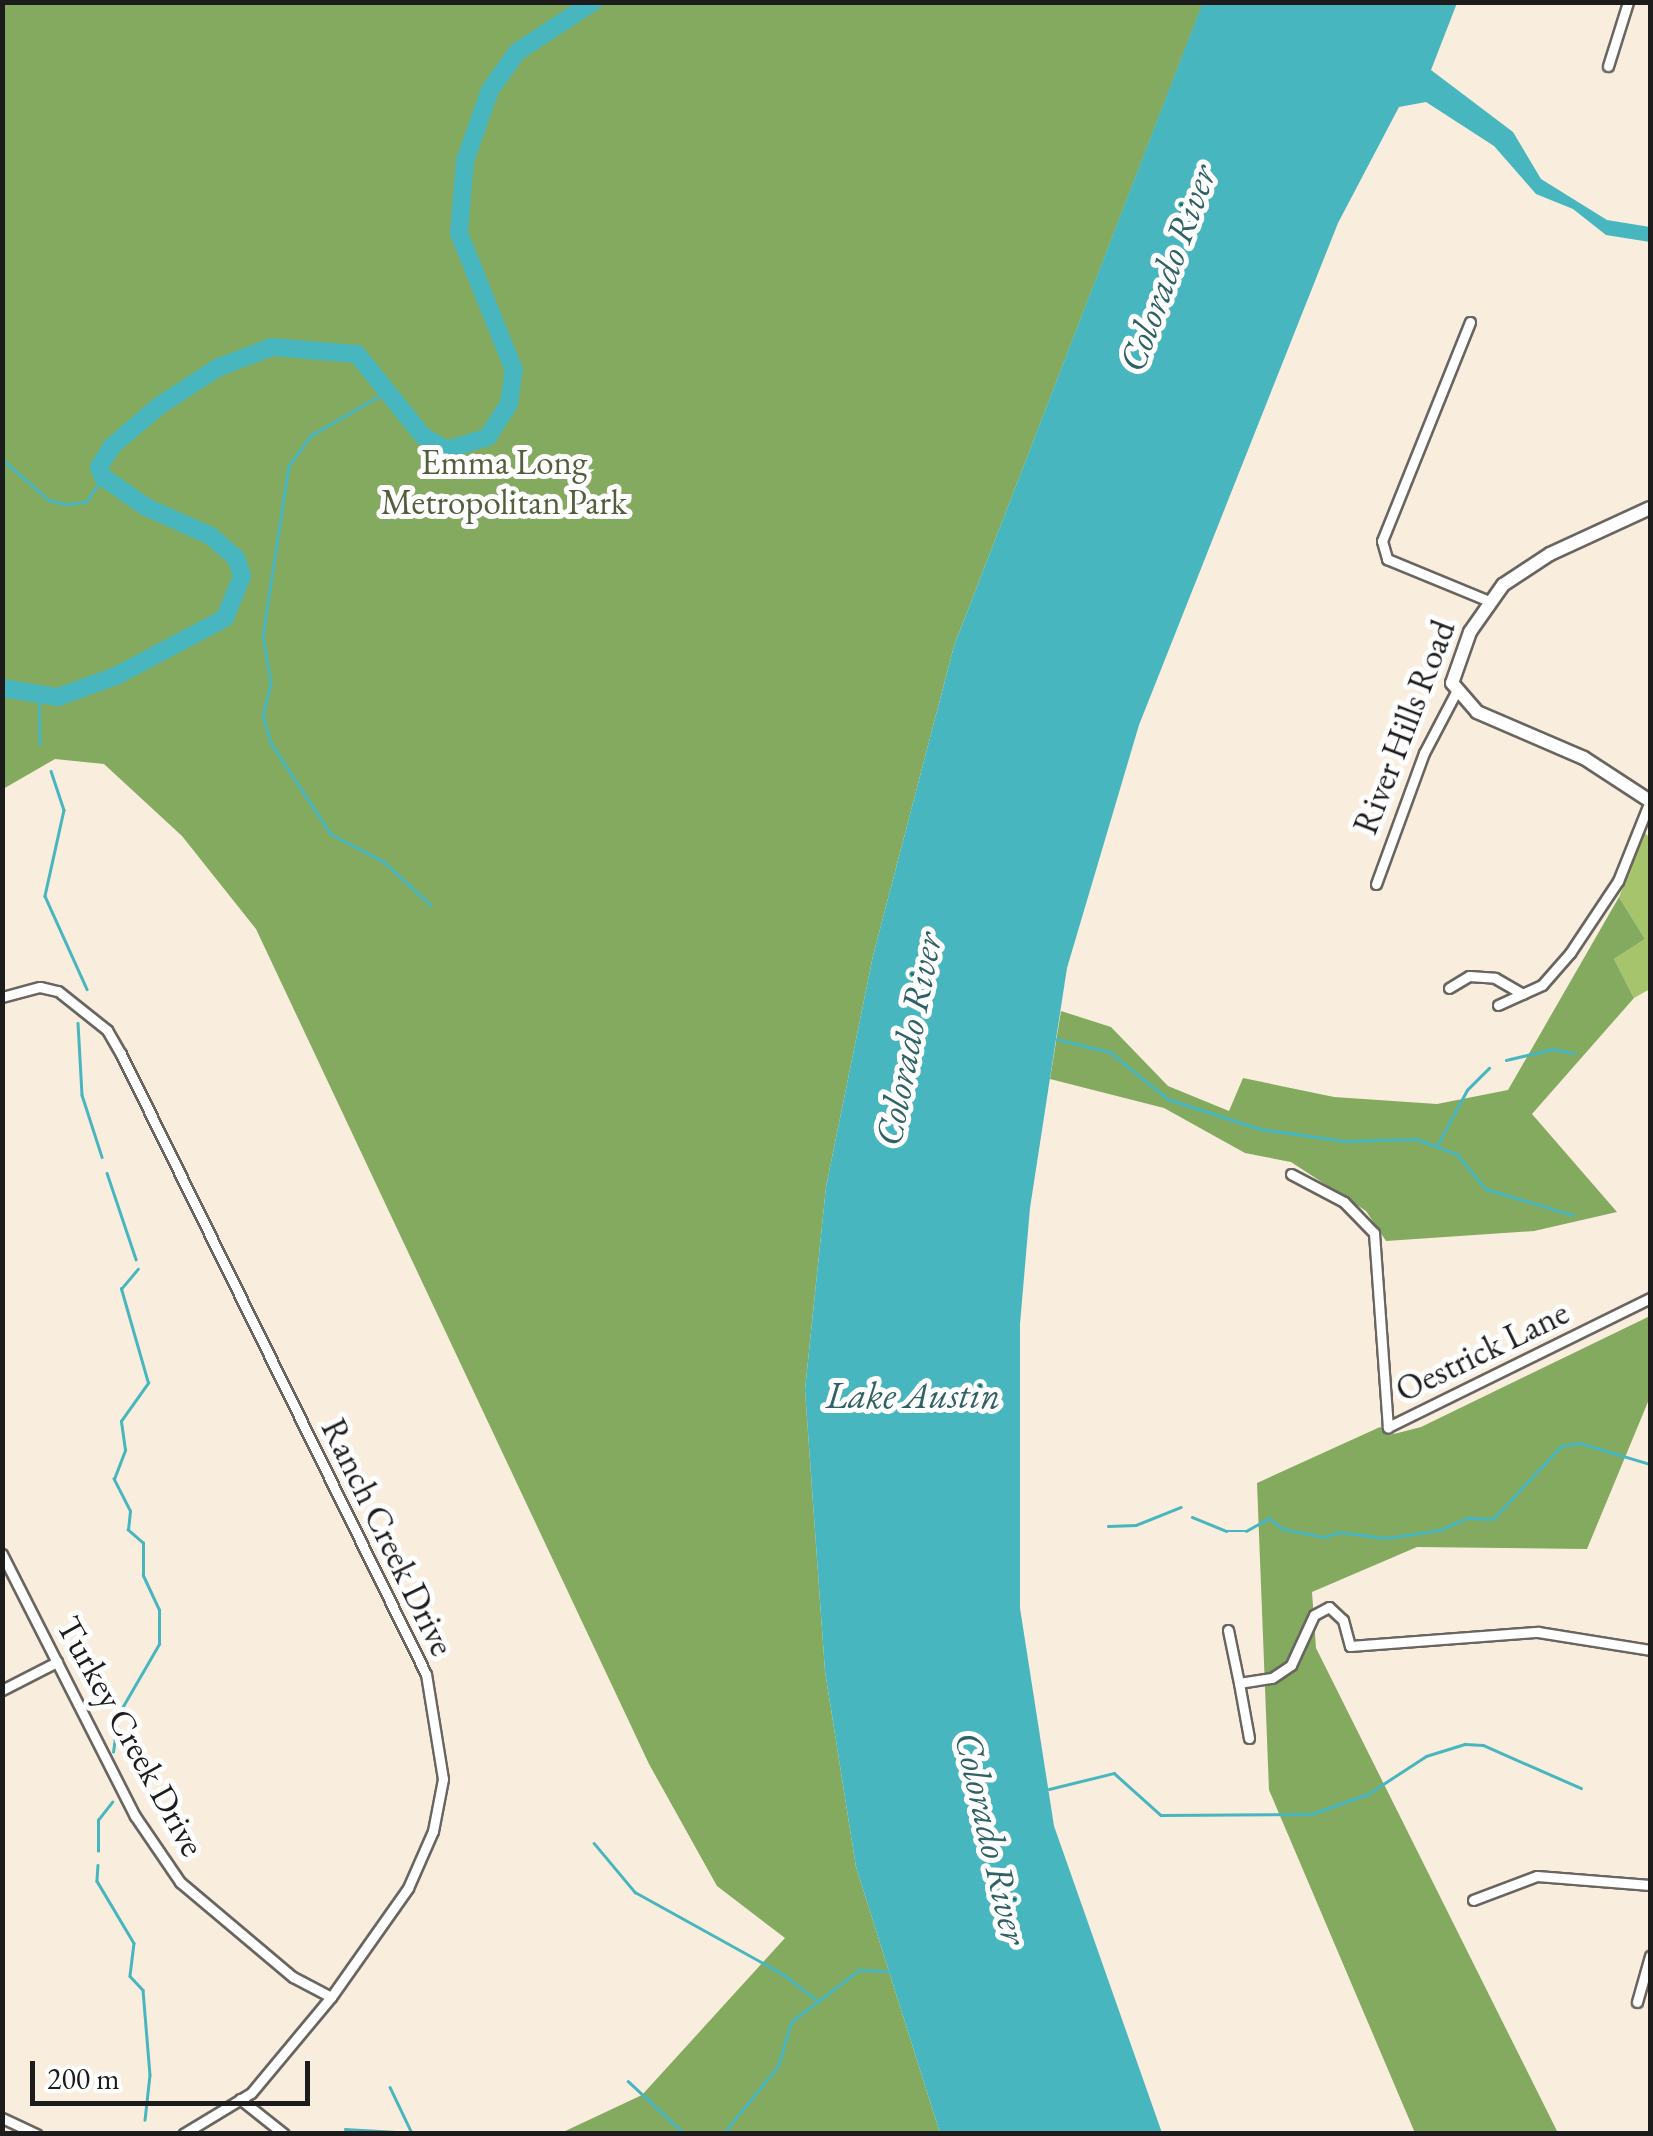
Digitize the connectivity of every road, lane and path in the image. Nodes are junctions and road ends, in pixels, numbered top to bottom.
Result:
1 (1628, 2) edge
2 (1608, 66) dead end
3 (1470, 322) dead end
4 (1650, 508) edge
5 (1489, 601) junction
6 (1455, 694) junction
7 (1650, 801) edge
8 (1376, 884) dead end
9 (1450, 988) dead end
10 (1524, 994) junction
11 (2, 997) edge
12 (1498, 1005) dead end
13 (1291, 1174) dead end
14 (1650, 1298) edge
15 (2, 1554) edge
16 (1228, 1630) dead end
17 (1650, 1650) edge
18 (57, 1662) junction
19 (1238, 1683) junction
20 (2, 1690) edge
21 (1249, 1738) dead end
22 (1650, 1885) edge
23 (1473, 1900) dead end
24 (1650, 1956) edge
25 (331, 1996) junction
26 (1637, 2002) dead end
27 (240, 2099) junction
28 (2, 2118) edge
29 (38, 2134) edge
30 (183, 2134) edge
31 (284, 2134) edge

1 - 2 street
3 - 5 street
4 - 5 street, River Hills Road
5 - 6 street, River Hills Road
6 - 7 street
6 - 8 street, River Hills Road
7 - 10 street
9 - 10 street
10 - 12 street
11 - 25 street, Ranch Creek Drive
13 - 14 street, Oestrick Lane
15 - 18 street, Turkey Creek Drive
16 - 19 street
17 - 19 street
18 - 20 street
18 - 25 street, Turkey Creek Drive
19 - 21 street
22 - 23 street
24 - 26 street
25 - 27 street, Ranch Creek Drive
27 - 30 street, Ranch Creek Drive
27 - 31 street
28 - 29 street

